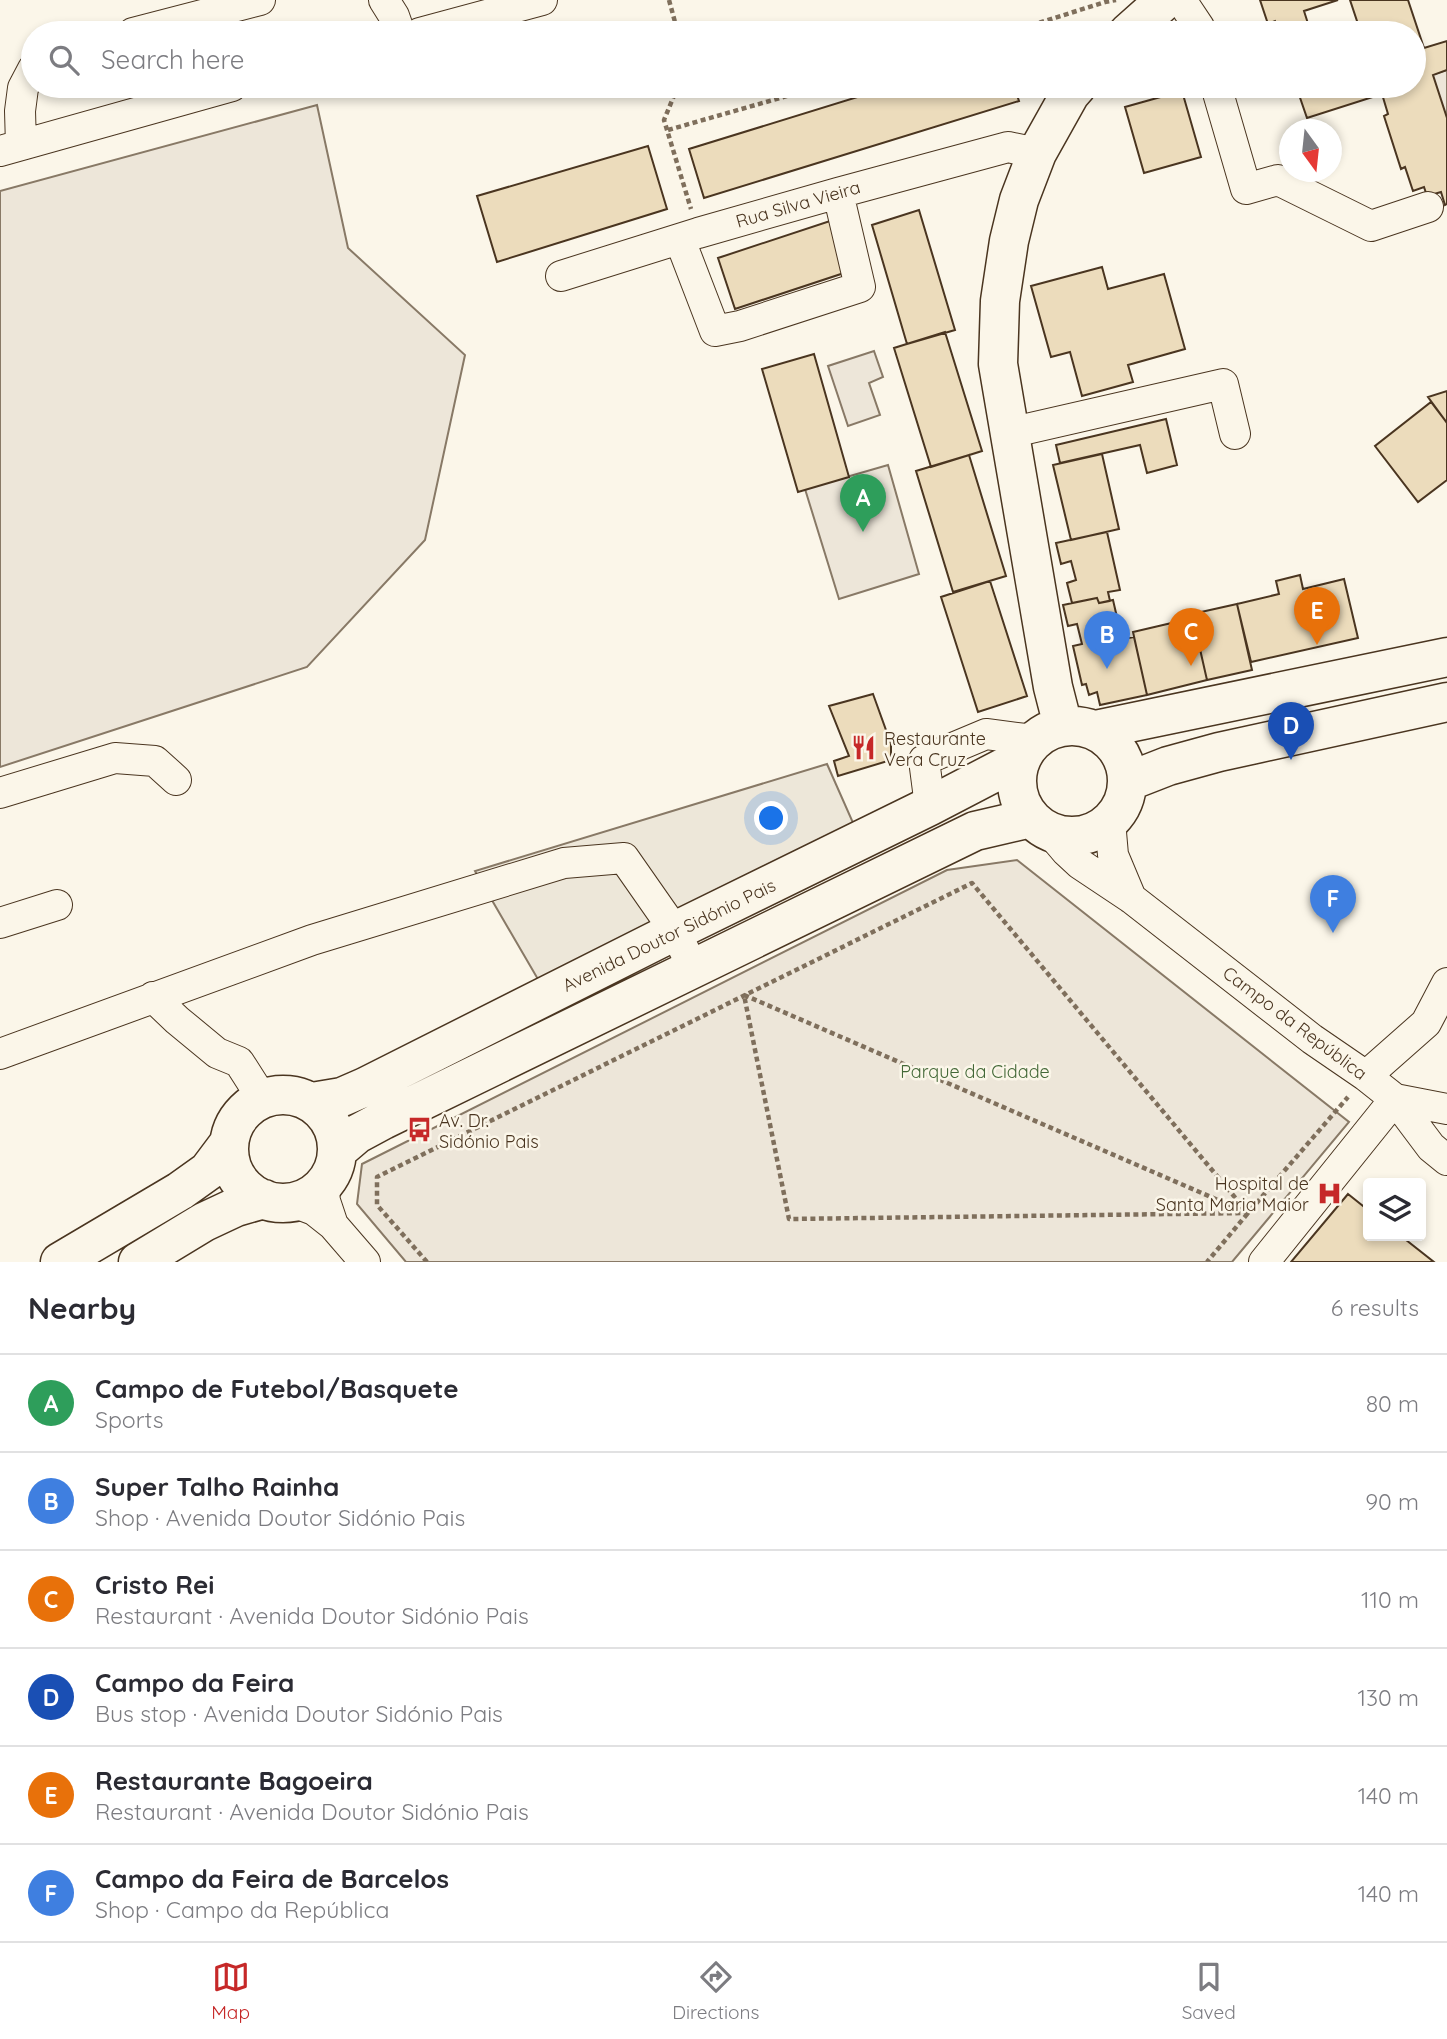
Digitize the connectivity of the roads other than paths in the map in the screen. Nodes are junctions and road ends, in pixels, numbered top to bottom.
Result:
1 (260, 0) edge
2 (384, 0) edge
3 (542, 0) edge
4 (1165, 0) edge
5 (1181, 0) edge
6 (179, 21) edge
7 (396, 21) edge
8 (464, 21) edge
9 (1141, 21) edge
10 (1195, 21) edge
11 (22, 98) edge
12 (189, 98) edge
13 (1068, 98) edge
14 (1220, 98) edge
15 (10, 148) edge
16 (1037, 153) junction
17 (838, 193) junction
18 (1428, 207) dead end
19 (689, 236) junction
20 (561, 276) dead end
21 (1009, 433) junction
22 (1235, 434) dead end
23 (1447, 657) edge
24 (1447, 702) edge
25 (1053, 739) junction
26 (176, 780) dead end
27 (1127, 782) junction
28 (0, 793) edge
29 (1110, 821) junction
30 (1040, 824) junction
31 (1131, 898) junction
32 (57, 905) dead end
33 (0, 923) edge
34 (675, 931) junction
35 (693, 968) junction
36 (1447, 983) edge
37 (153, 997) junction
38 (1436, 1021) edge
39 (0, 1054) edge
40 (1366, 1076) junction
41 (262, 1098) junction
42 (1395, 1099) junction
43 (312, 1102) junction
44 (1447, 1109) edge
45 (229, 1143) junction
46 (1447, 1160) edge
47 (304, 1184) junction
48 (60, 1262) edge
49 (138, 1262) edge
50 (365, 1262) edge
51 (1264, 1262) edge

1 - 6 street
2 - 7 street
3 - 8 street
4 - 9 main road
5 - 10 street
11 - 15 street
12 - 15 street
13 - 16 main road
14 - 18 street
16 - 17 street, Rua Silva Vieira
16 - 21 main road
17 - 19 street, Rua Silva Vieira
17 - 19 street
19 - 20 street, Rua Silva Vieira
21 - 22 street
21 - 25 main road
23 - 25 main road, Avenida Doutor Sidónio Pais
24 - 27 main road
25 - 27 main road
25 - 30 main road
25 - 34 main road, Avenida Doutor Sidónio Pais
26 - 28 street
27 - 29 main road
29 - 30 main road
29 - 31 street, Campo da República
30 - 31 street, Campo da República
30 - 35 main road
31 - 40 street, Campo da República
32 - 33 street
34 - 35 street
34 - 37 street
34 - 43 main road, Avenida Doutor Sidónio Pais
35 - 47 main road
36 - 38 street
37 - 39 street
37 - 41 street
38 - 40 street
40 - 42 street, Campo da República
41 - 43 main road
41 - 45 main road
42 - 44 street
42 - 46 street, Campo da República
42 - 51 street
43 - 47 main road
45 - 47 main road
45 - 48 main road
47 - 49 main road
47 - 50 street

